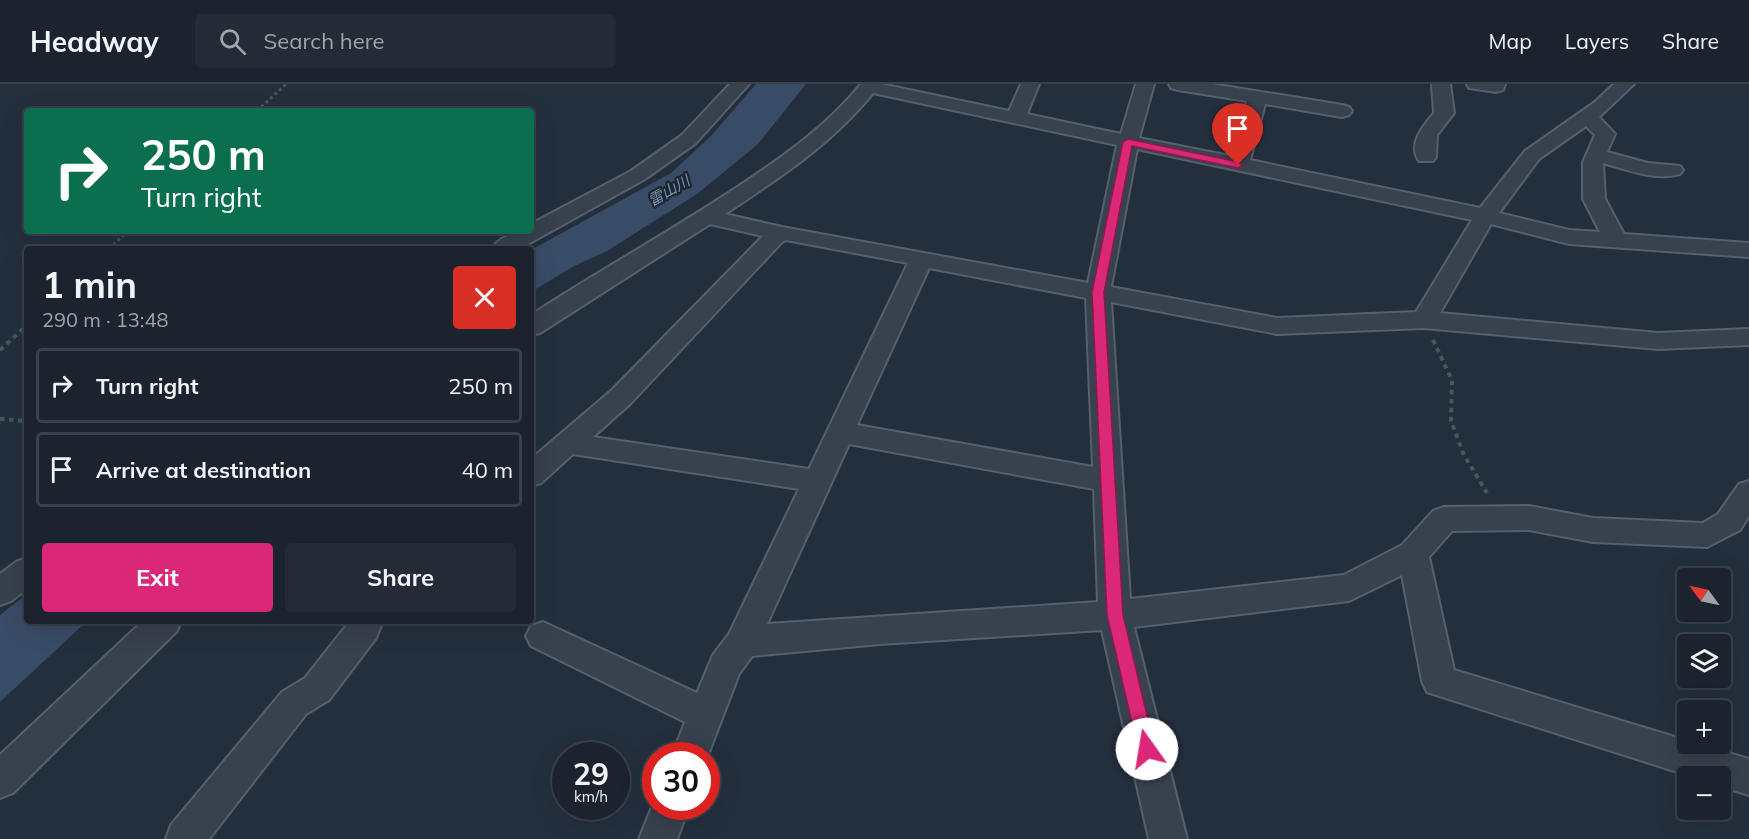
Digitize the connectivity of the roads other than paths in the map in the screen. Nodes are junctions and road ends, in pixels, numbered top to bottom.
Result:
1 (740, 84) edge
2 (1030, 84) edge
3 (1145, 84) edge
4 (1178, 84) edge
5 (1441, 84) edge
6 (1476, 84) edge
7 (1496, 84) edge
8 (1625, 84) edge
9 (870, 85) edge
10 (1258, 97) junction
11 (1342, 111) dead end
12 (1587, 117) junction
13 (1016, 118) junction
14 (1128, 142) junction
15 (1596, 155) junction
16 (1426, 157) dead end
17 (1238, 165) junction
18 (1673, 170) dead end
19 (1485, 216) junction
20 (708, 217) junction
21 (534, 232) edge
22 (780, 233) junction
23 (530, 234) edge
24 (1616, 241) junction
25 (508, 246) edge
26 (1749, 250) edge
27 (922, 258) junction
28 (1098, 292) junction
29 (1424, 320) junction
30 (534, 325) edge
31 (1749, 337) edge
32 (840, 432) junction
33 (568, 443) junction
34 (534, 472) edge
35 (817, 481) junction
36 (1108, 481) junction
37 (1749, 492) edge
38 (1413, 554) junction
39 (24, 573) edge
40 (0, 592) edge
41 (1115, 615) junction
42 (162, 624) edge
43 (366, 624) edge
44 (543, 636) dead end
45 (741, 644) junction
46 (706, 715) junction
47 (695, 742) edge
48 (1749, 777) edge
49 (0, 780) edge
50 (665, 820) edge
51 (185, 839) edge
52 (658, 839) edge
53 (1168, 839) edge

1 - 21 street
2 - 13 street
3 - 14 street
4 - 10 street
5 - 16 street
6 - 7 street
8 - 12 street
9 - 13 street
9 - 20 street
10 - 11 street
10 - 17 street
12 - 15 street
12 - 19 street
13 - 14 street
14 - 17 street
14 - 28 street
15 - 18 street
15 - 24 street
17 - 19 street
19 - 24 street
19 - 29 street
20 - 22 street
20 - 30 street
22 - 27 street
22 - 33 street
23 - 25 street
24 - 26 street
27 - 28 street
27 - 32 street
28 - 29 street
28 - 36 street
29 - 31 street
32 - 35 street
32 - 36 street
33 - 34 street
33 - 35 street
35 - 45 street
36 - 41 street
37 - 38 street
38 - 41 street
38 - 48 street
39 - 40 street
41 - 45 street
41 - 53 street
42 - 49 street
43 - 51 street
44 - 46 street
45 - 46 street
46 - 47 street
50 - 52 street

